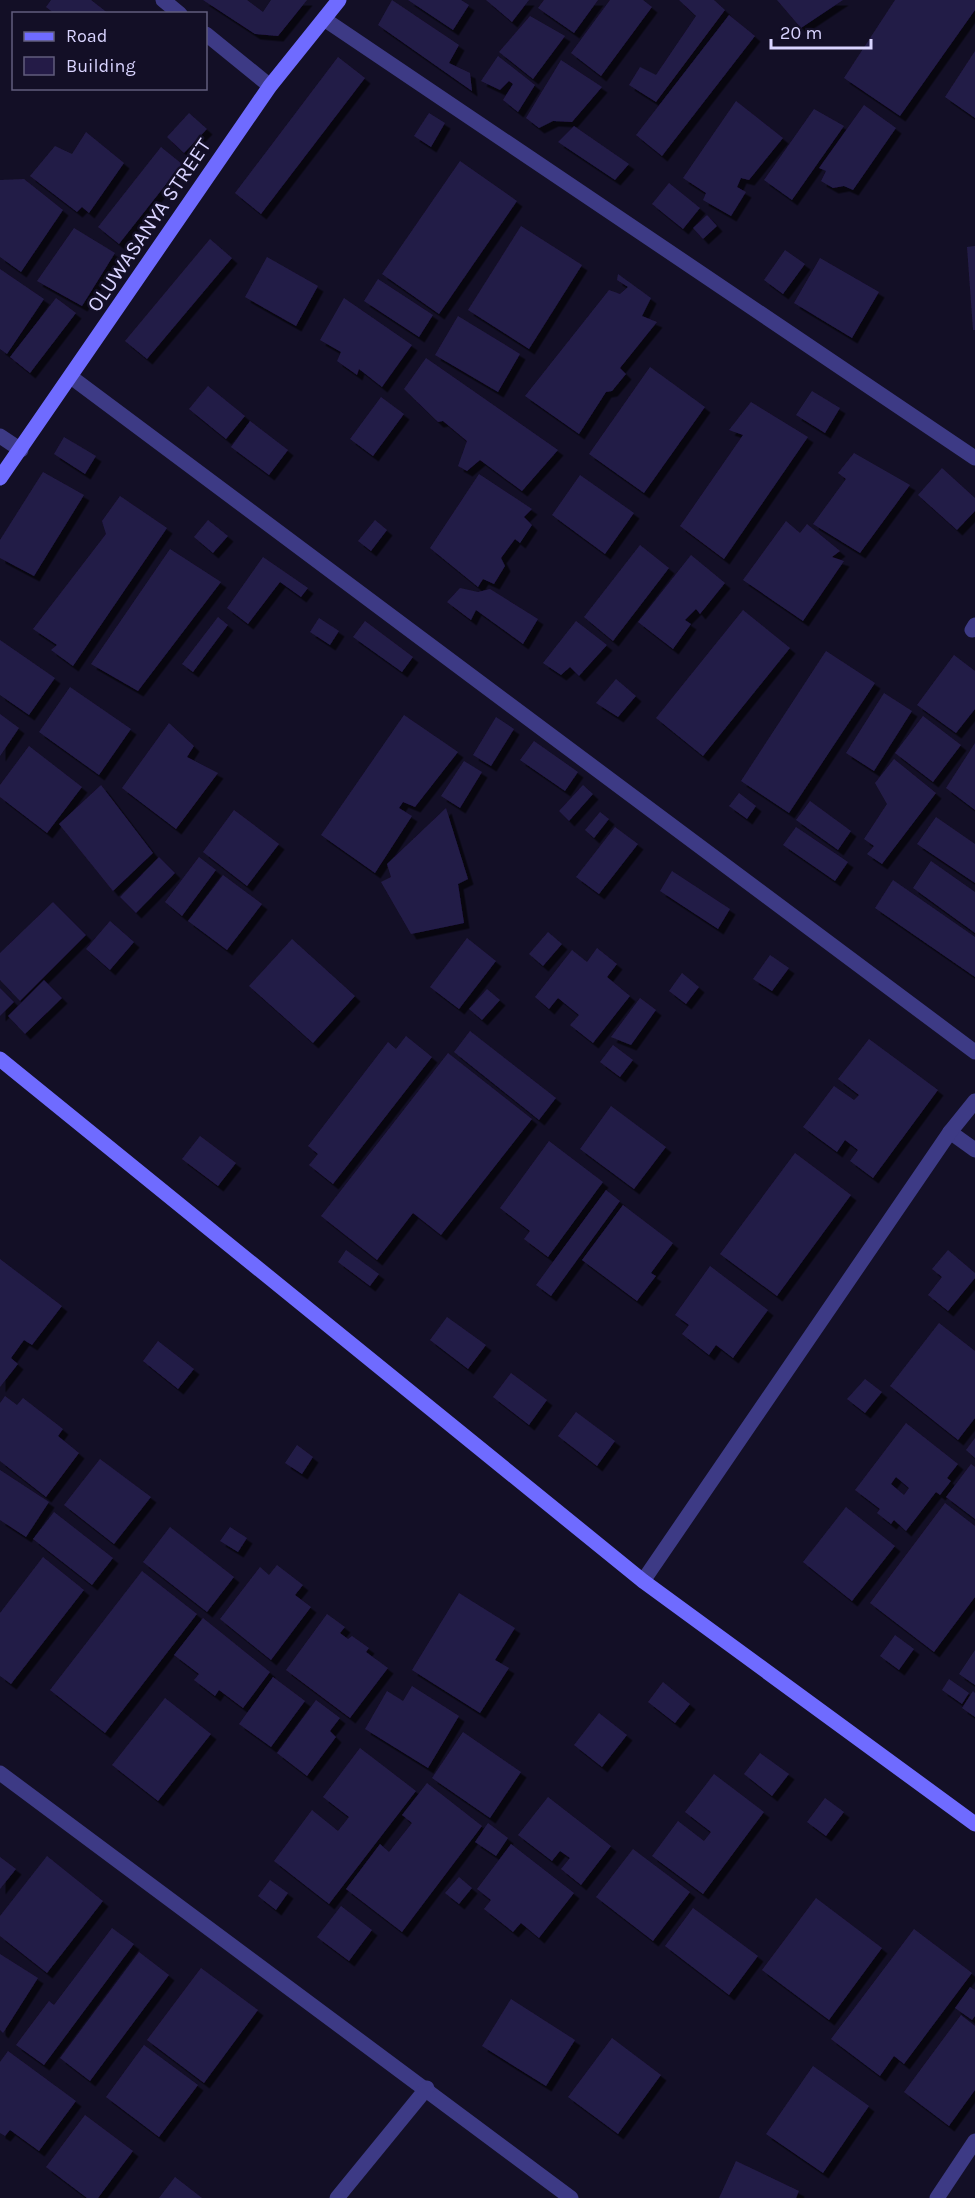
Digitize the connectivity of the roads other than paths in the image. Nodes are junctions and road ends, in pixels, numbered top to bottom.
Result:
1 (163, 0) edge
2 (339, 0) edge
3 (178, 12) edge
4 (324, 19) junction
5 (207, 35) edge
6 (270, 86) junction
7 (71, 377) junction
8 (0, 436) edge
9 (21, 450) junction
10 (975, 458) edge
11 (0, 478) edge
12 (975, 1052) edge
13 (0, 1059) edge
14 (975, 1101) edge
15 (950, 1132) junction
16 (975, 1150) edge
17 (643, 1581) junction
18 (0, 1773) edge
19 (975, 1824) edge
20 (427, 2088) junction
21 (975, 2141) edge
22 (337, 2198) edge
23 (571, 2198) edge
24 (937, 2198) edge

1 - 3 street
2 - 4 street, OLUWASANYA STREET
4 - 6 street, OLUWASANYA STREET
4 - 10 street
5 - 6 street
6 - 7 street, OLUWASANYA STREET
7 - 9 street, OLUWASANYA STREET
7 - 12 street
8 - 9 street
9 - 11 street, OLUWASANYA STREET
13 - 17 street
14 - 15 street
15 - 16 street
15 - 17 street
17 - 19 street
18 - 20 street
20 - 22 street
20 - 23 street
21 - 24 street

